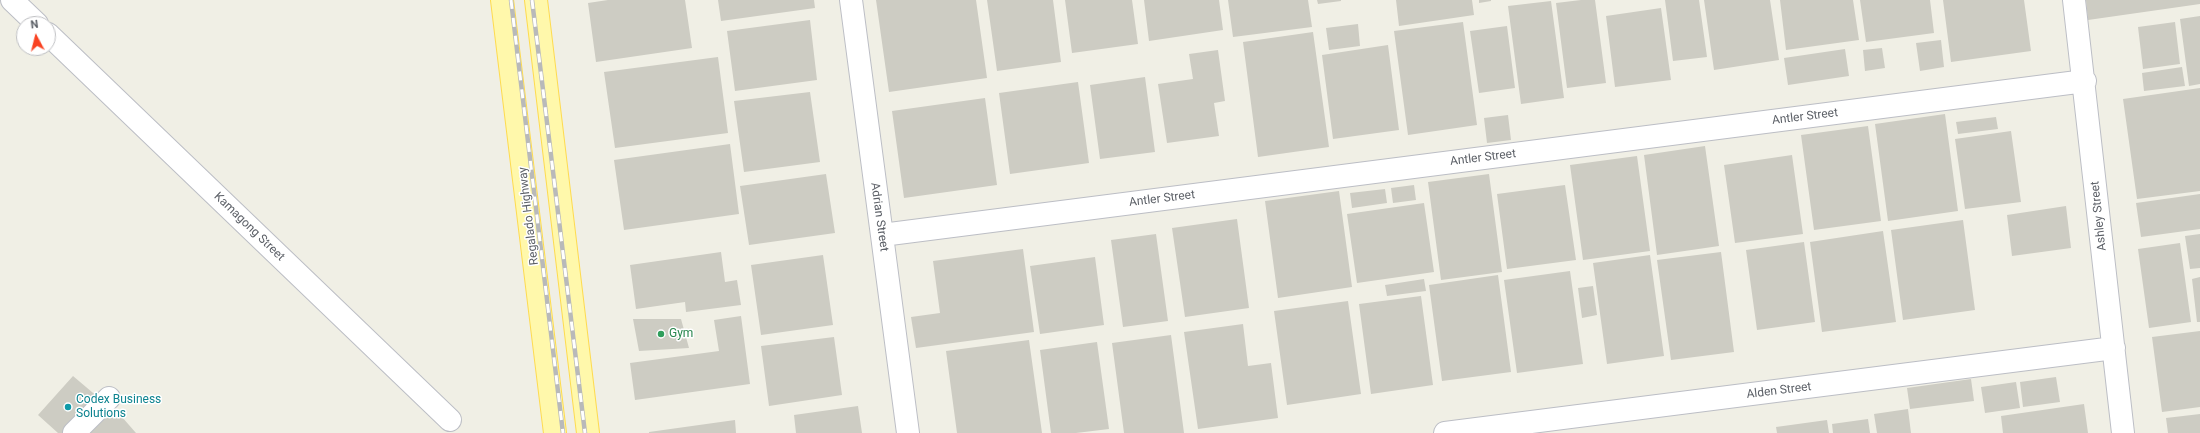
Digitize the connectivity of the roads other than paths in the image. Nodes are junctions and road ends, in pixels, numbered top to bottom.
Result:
1 (12, 0) edge
2 (502, 0) edge
3 (536, 0) edge
4 (851, 0) edge
5 (2074, 0) edge
6 (29, 16) edge
7 (56, 42) edge
8 (2085, 81) junction
9 (882, 235) junction
10 (2114, 348) junction
11 (109, 398) dead end
12 (450, 420) dead end
13 (74, 433) edge
14 (555, 433) edge
15 (588, 433) edge
16 (908, 433) edge
17 (1445, 433) edge
18 (2123, 433) edge

1 - 6 street
2 - 14 main road, Regalado Highway
3 - 15 main road
4 - 9 street, Adrian Street
5 - 8 street, Ashley Street
7 - 12 street, Kamagong Street
8 - 9 street, Antler Street
8 - 10 street, Ashley Street
9 - 16 street, Adrian Street
10 - 17 street, Alden Street
10 - 18 street, Ashley Street
11 - 13 street

